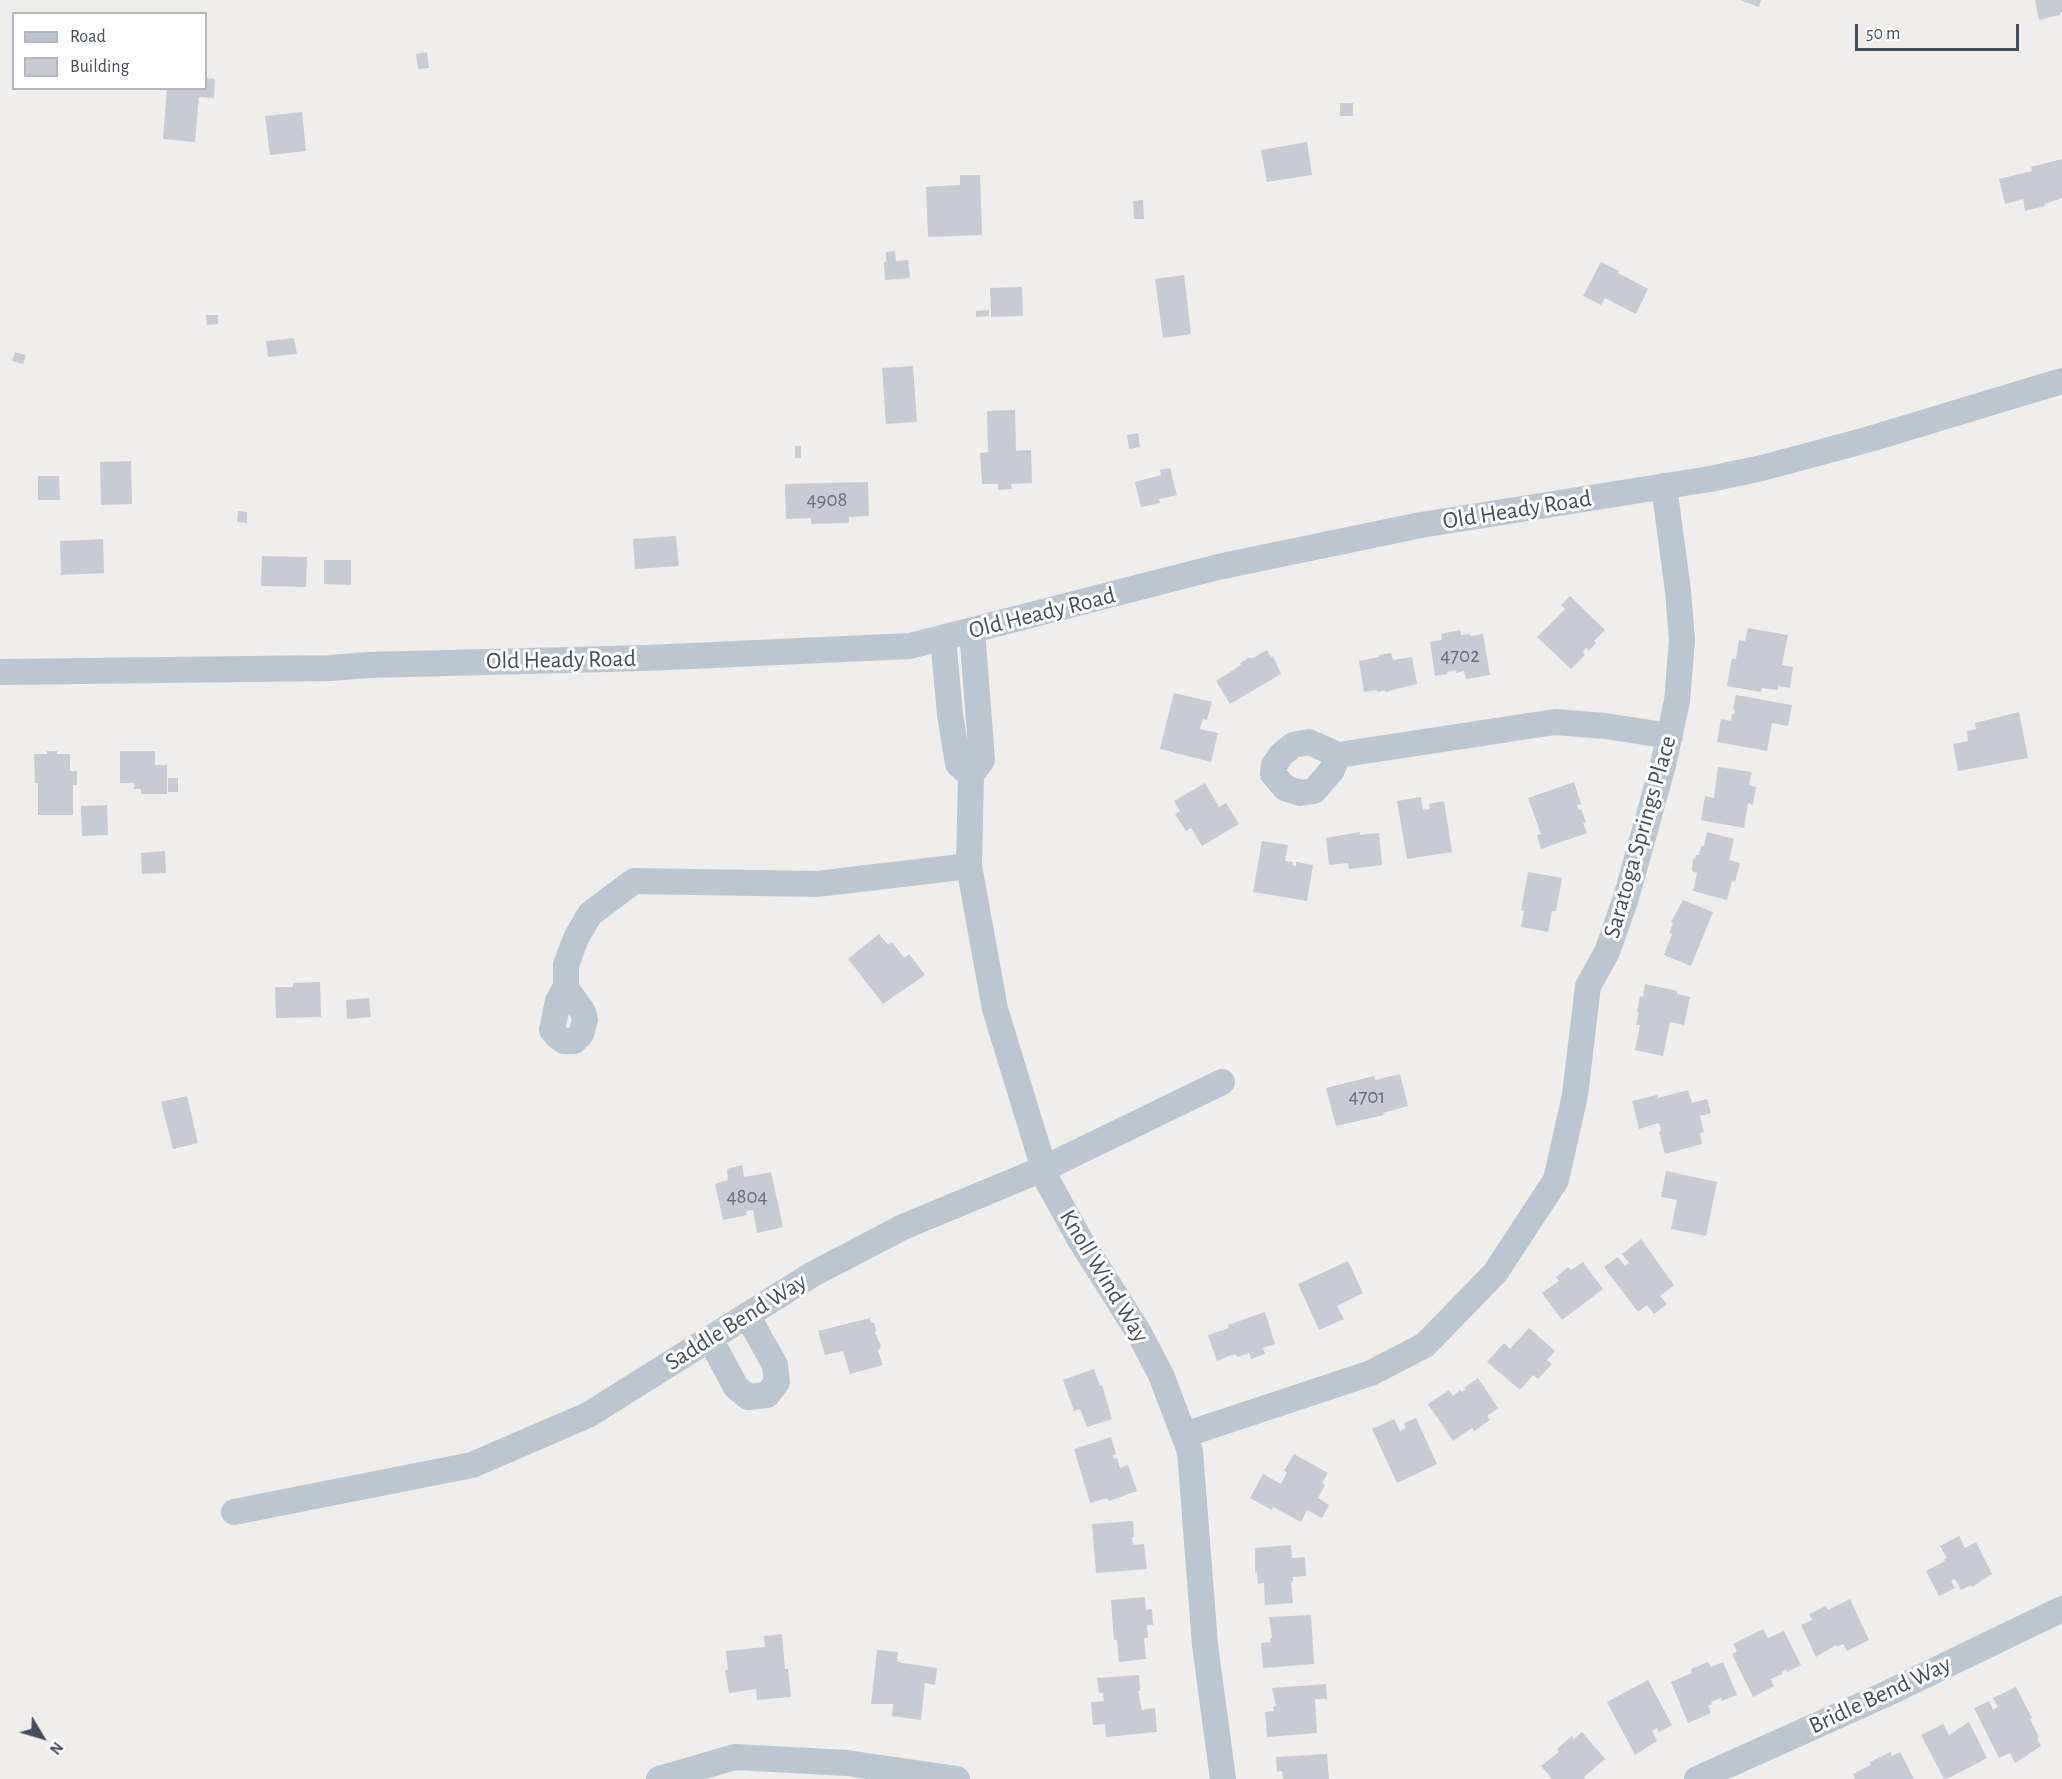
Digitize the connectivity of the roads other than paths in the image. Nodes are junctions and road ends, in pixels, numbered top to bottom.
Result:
1 (2062, 381) edge
2 (1664, 486) junction
3 (972, 630) junction
4 (943, 639) junction
5 (0, 672) edge
6 (1670, 736) junction
7 (1338, 755) dead end
8 (971, 775) junction
9 (969, 866) junction
10 (566, 987) dead end
11 (1222, 1082) dead end
12 (1045, 1168) junction
13 (747, 1316) junction
14 (710, 1339) junction
15 (1184, 1435) junction
16 (234, 1512) dead end
17 (2062, 1609) edge
18 (906, 1775) edge
19 (659, 1779) edge
20 (957, 1779) edge
21 (1223, 1779) edge
22 (1697, 1779) edge

1 - 2 street, Old Heady Road
2 - 3 street, Old Heady Road
2 - 6 street, Saratoga Springs Place
3 - 4 street, Old Heady Road
3 - 8 street, Knoll Wind Way
4 - 5 street, Old Heady Road
4 - 8 street
6 - 7 street
6 - 15 street, Saratoga Springs Place
8 - 9 street, Knoll Wind Way
9 - 10 street
9 - 12 street, Knoll Wind Way
11 - 12 street, Saddle Bend Way
12 - 13 street, Saddle Bend Way
12 - 15 street, Knoll Wind Way
13 - 14 street, Saddle Bend Way
13 - 14 street
14 - 16 street, Saddle Bend Way
15 - 21 street, Knoll Wind Way
17 - 22 street, Bridle Bend Way
18 - 19 street
18 - 20 street

